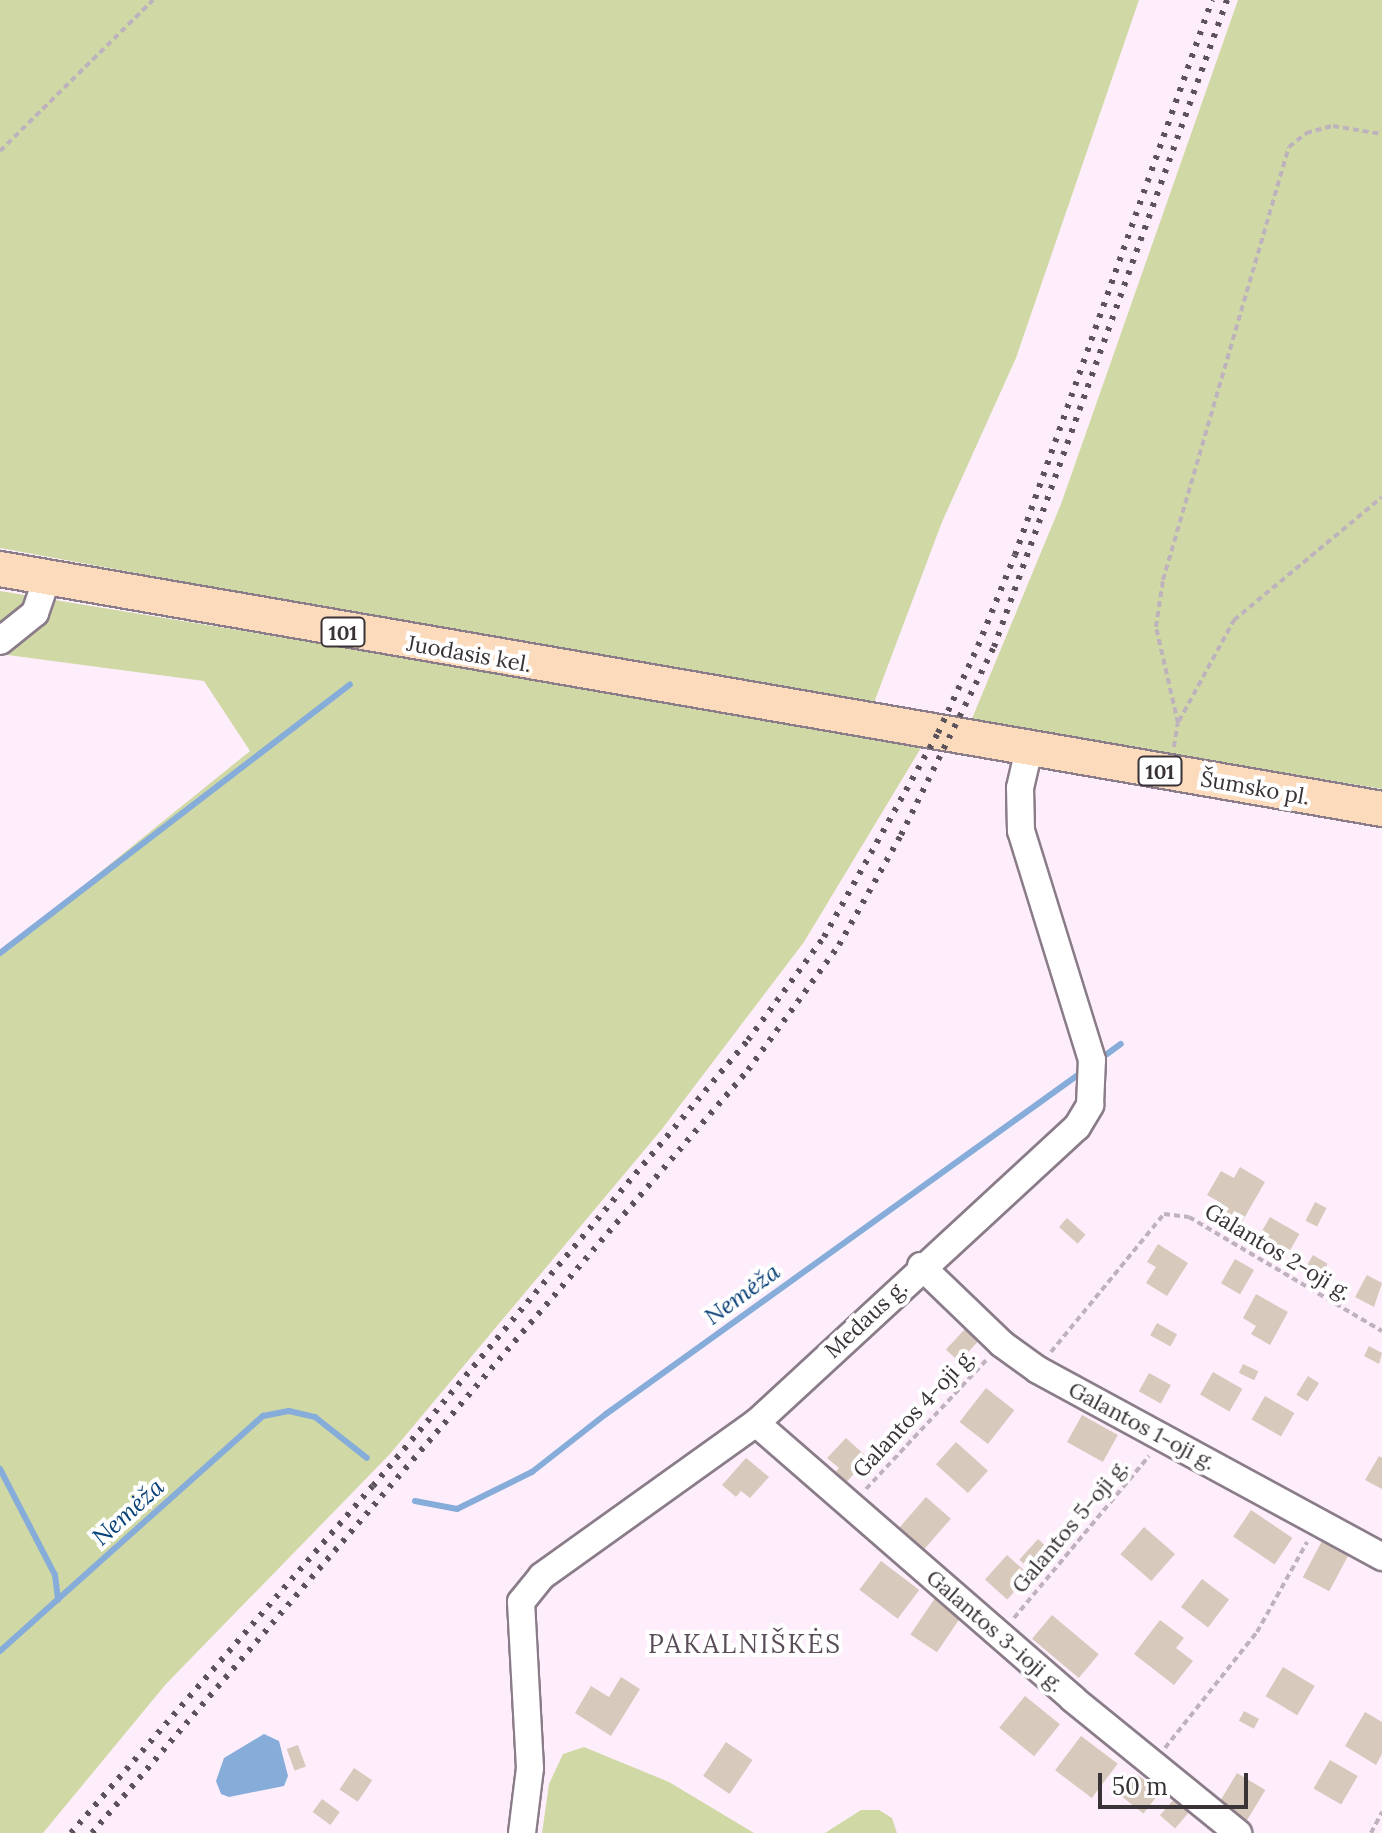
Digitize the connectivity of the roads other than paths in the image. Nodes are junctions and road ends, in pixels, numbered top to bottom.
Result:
1 (0, 569) edge
2 (47, 578) junction
3 (0, 641) edge
4 (938, 733) joint
5 (1029, 749) junction
6 (1382, 809) edge
7 (921, 1266) junction
8 (756, 1423) junction
9 (1382, 1557) edge
10 (522, 1833) edge
11 (1238, 1833) edge

1 - 2 main road, Juodasis kel. / 101
2 - 3 street
2 - 4 main road, Juodasis kel. / 101
4 - 5 main road, Šumsko pl. / 101
5 - 6 main road, Šumsko pl. / 101
5 - 7 street, Medaus g.
7 - 8 street, Medaus g.
7 - 9 street, Galantos 1-oji g.
8 - 10 street, Medaus g.
8 - 11 street, Galantos 3-ioji g.

